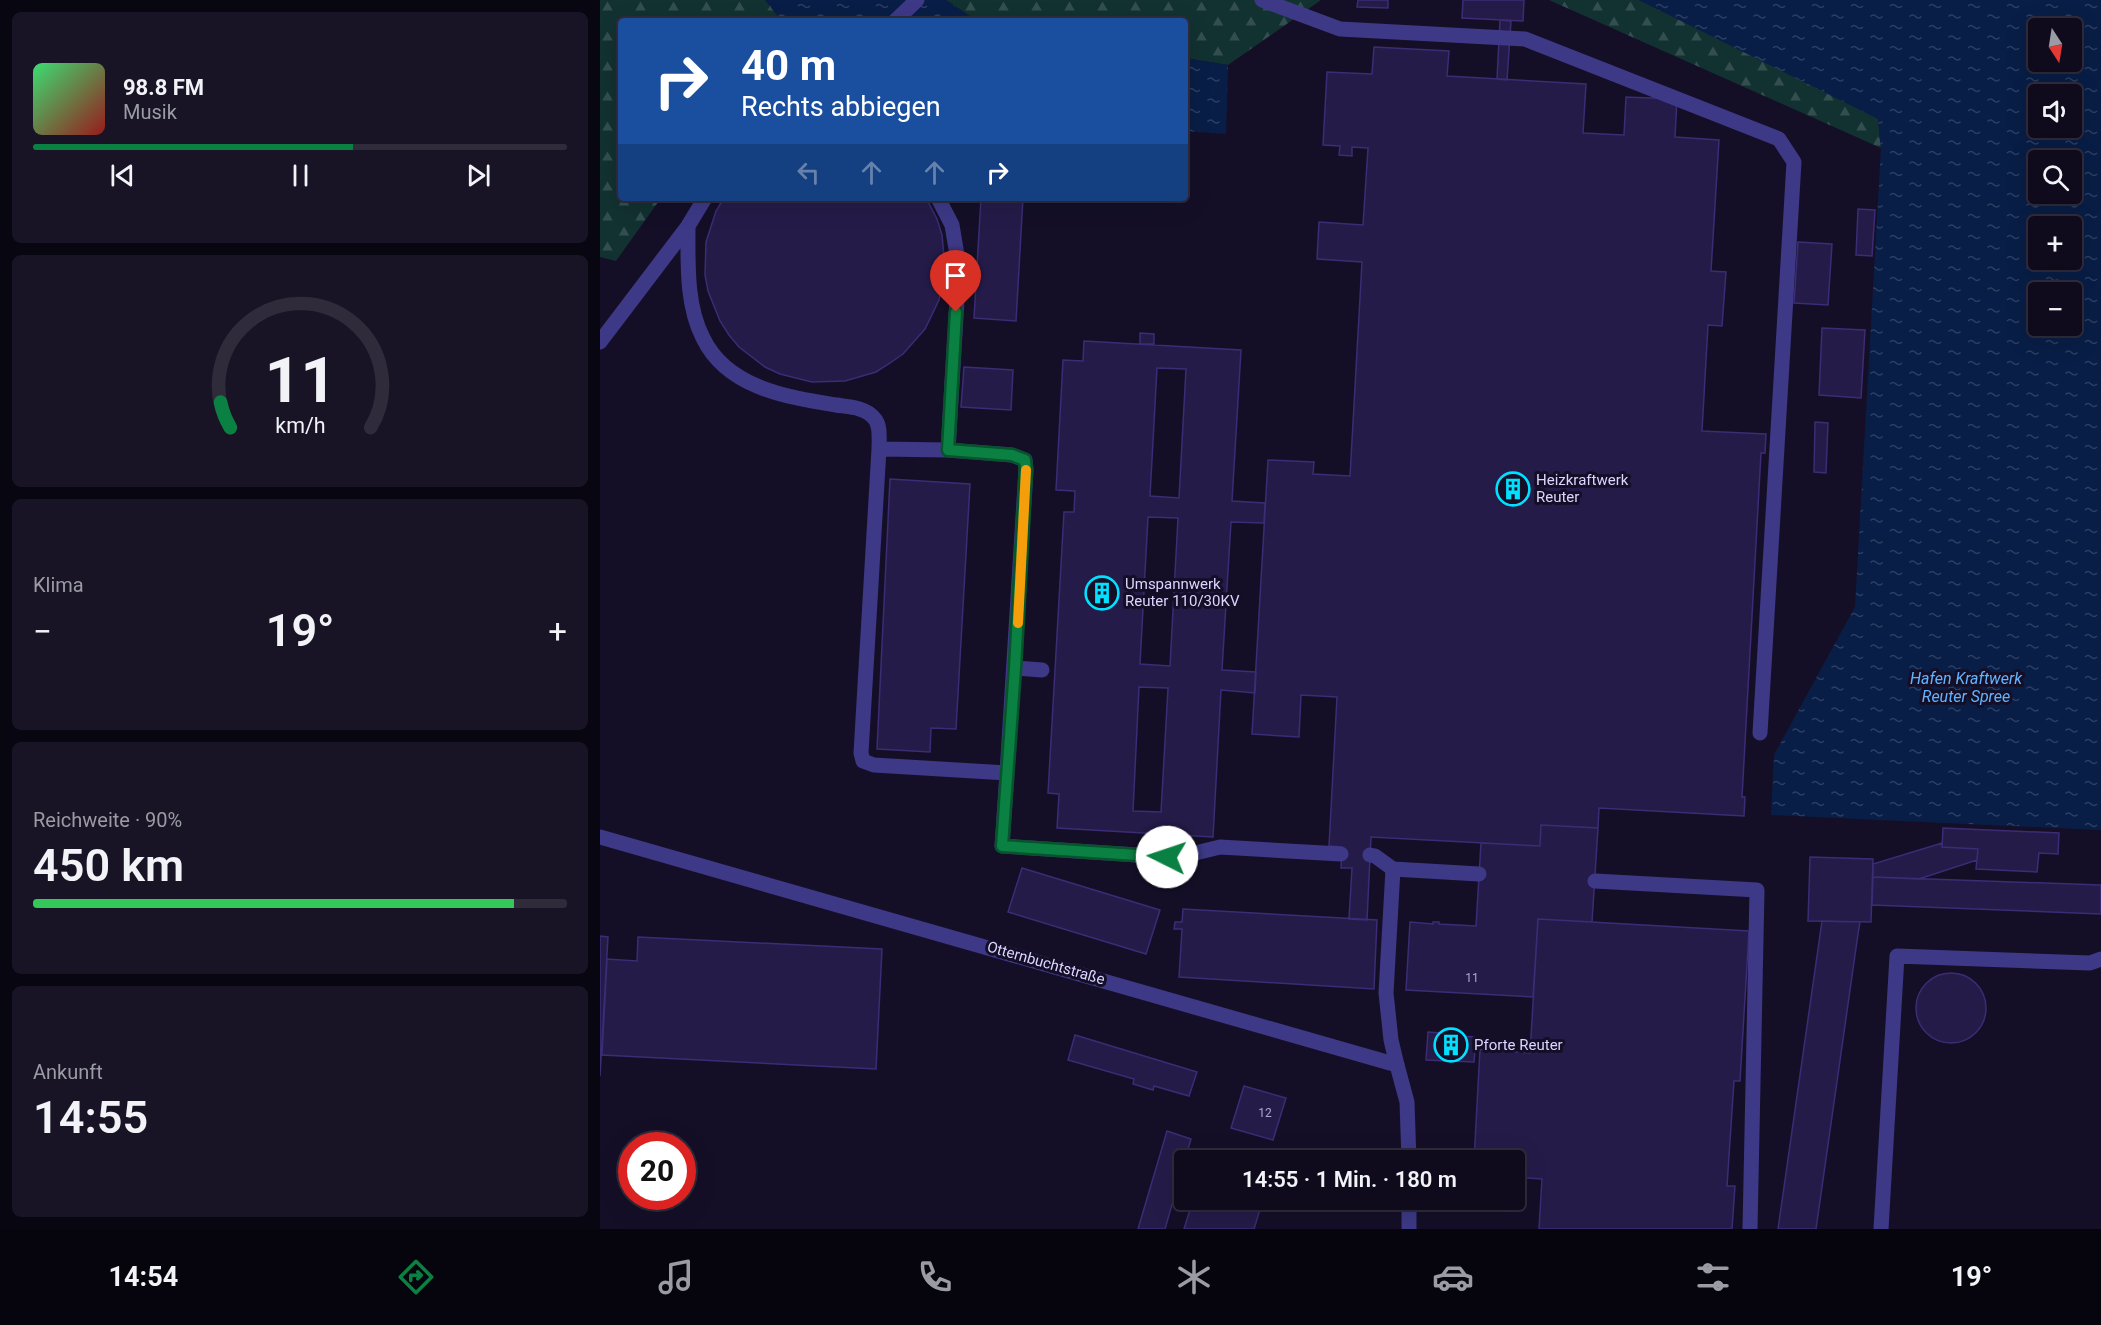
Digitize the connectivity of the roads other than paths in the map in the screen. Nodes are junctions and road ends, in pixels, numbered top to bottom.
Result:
1 (917, 0) edge
2 (1262, 0) edge
3 (898, 18) edge
4 (703, 201) edge
5 (940, 201) edge
6 (688, 226) junction
7 (600, 342) edge
8 (879, 448) junction
9 (948, 450) junction
10 (1015, 668) junction
11 (1042, 670) dead end
12 (1760, 733) dead end
13 (1007, 773) junction
14 (600, 837) edge
15 (1341, 854) dead end
16 (1370, 855) dead end
17 (1393, 869) junction
18 (1479, 874) dead end
19 (1594, 881) dead end
20 (2101, 959) edge
21 (1397, 1065) junction
22 (1409, 1150) edge
23 (1409, 1210) edge
24 (1409, 1229) edge
25 (1750, 1229) edge
26 (1881, 1229) edge

1 - 3 street
2 - 12 street
4 - 6 street
5 - 9 street
6 - 7 street
6 - 8 street
8 - 9 street
8 - 13 street
9 - 10 street
10 - 11 street
10 - 13 street
13 - 15 street
14 - 21 street, Otternbuchtstraße
16 - 17 street
17 - 18 street
17 - 21 street
19 - 25 street
20 - 26 street
21 - 22 street
23 - 24 street

